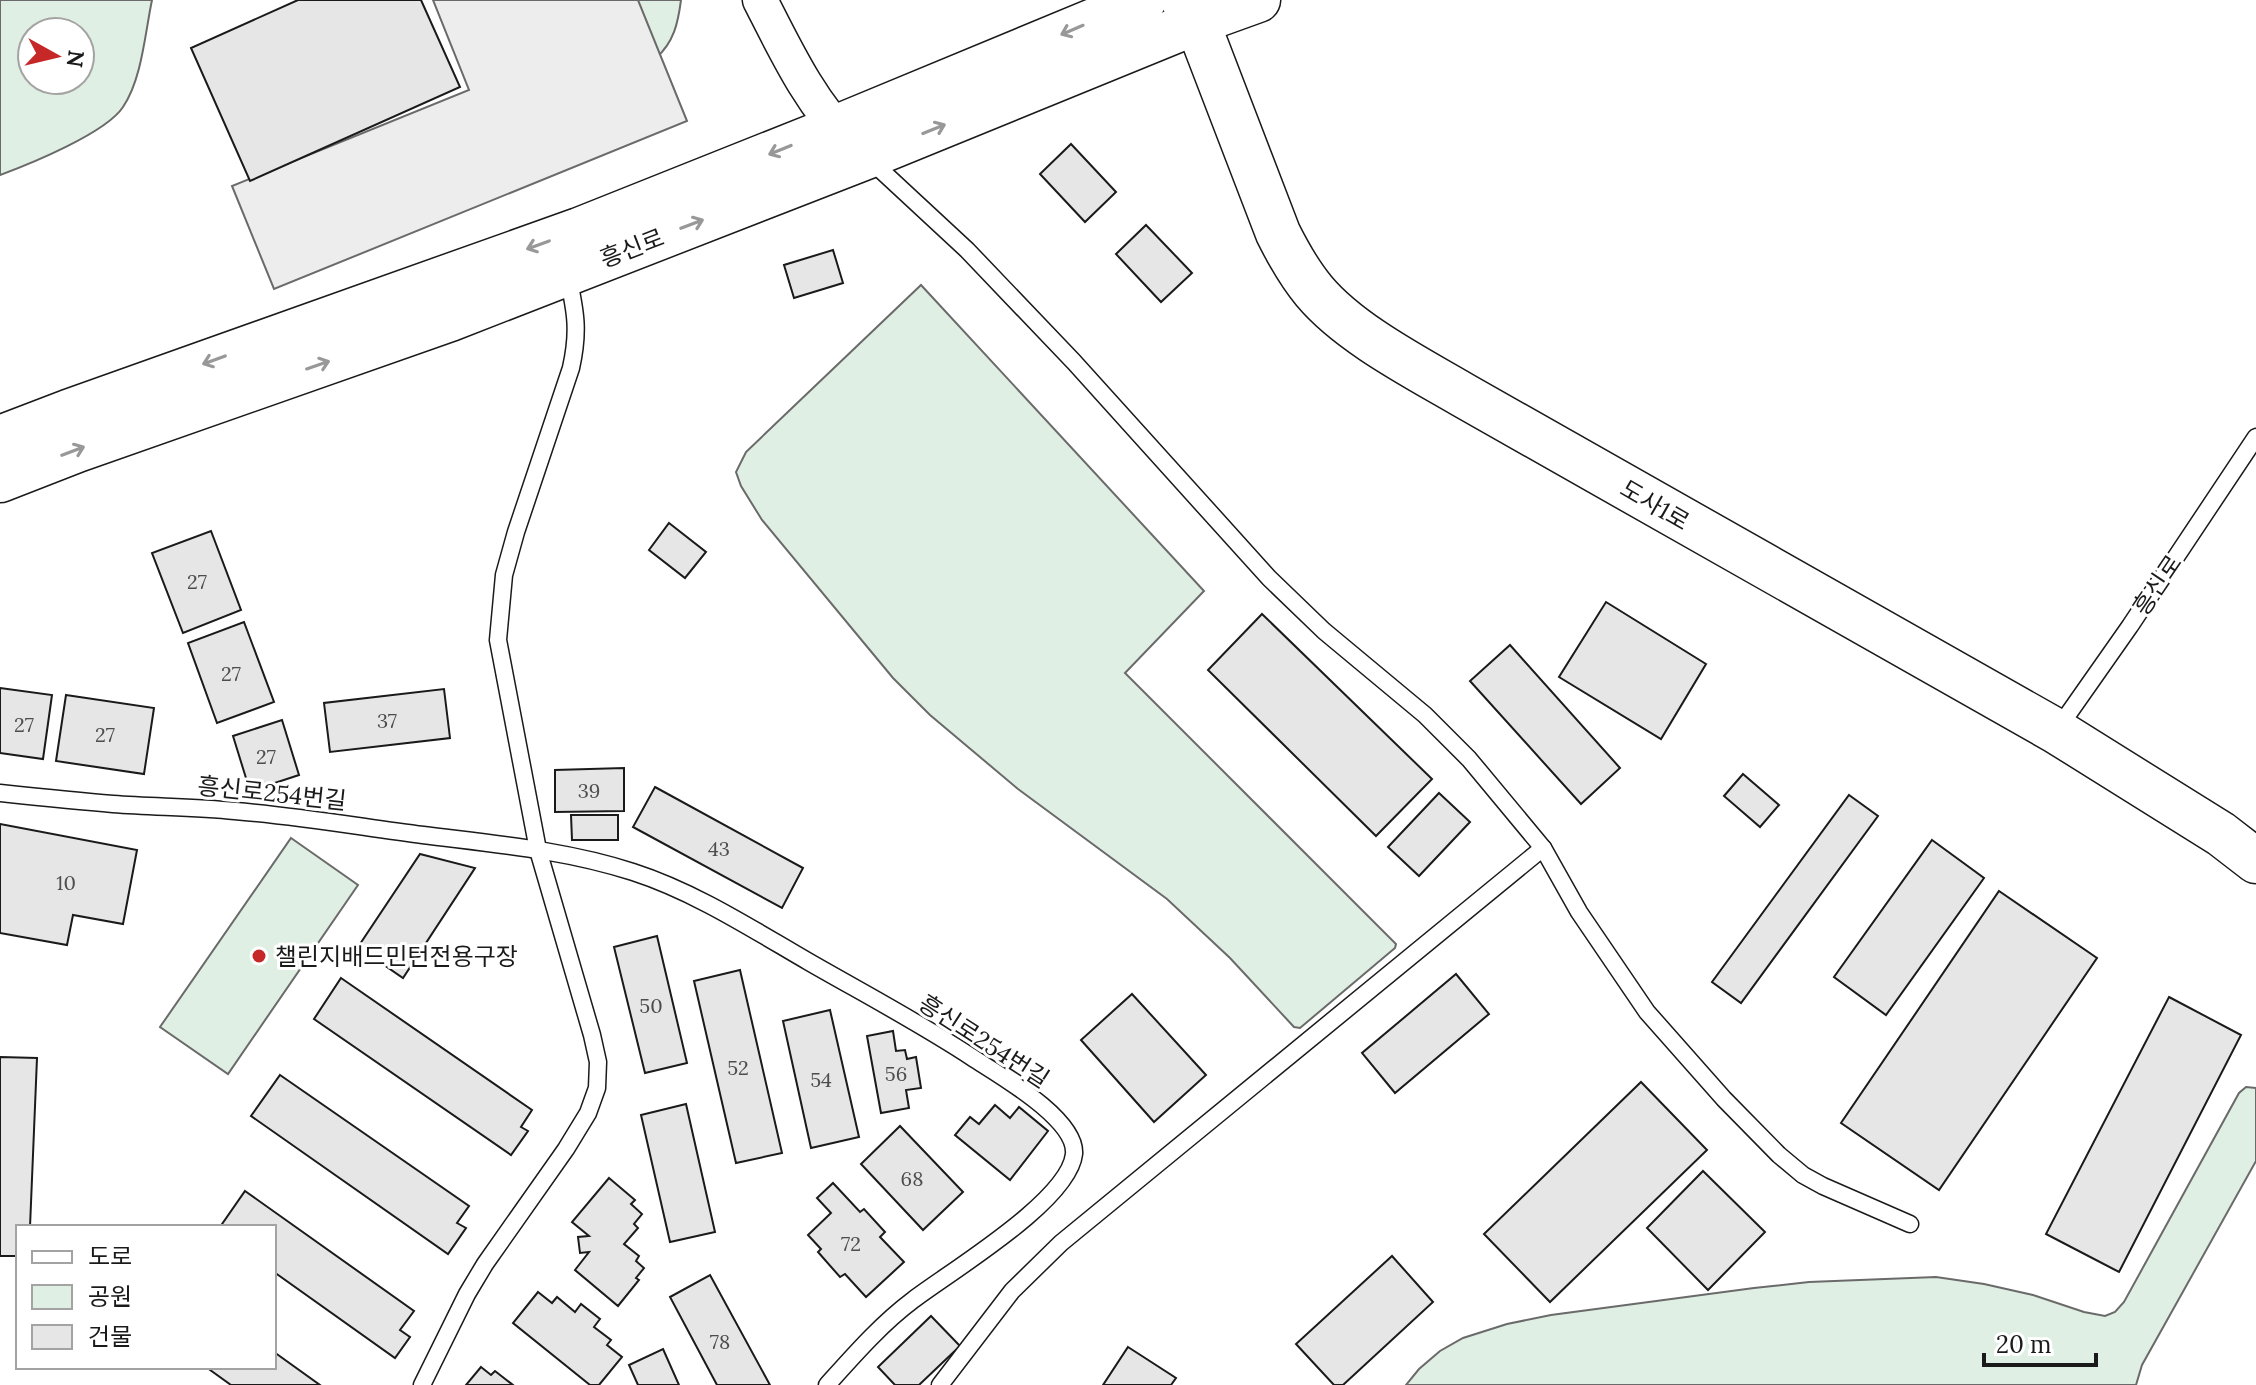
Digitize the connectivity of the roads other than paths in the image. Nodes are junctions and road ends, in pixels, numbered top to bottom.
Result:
1 (760, 0) edge
2 (1144, 0) edge
3 (1258, 0) edge
4 (1195, 7) edge
5 (851, 142) junction
6 (568, 273) junction
7 (2256, 437) edge
8 (0, 438) edge
9 (0, 480) edge
10 (2056, 731) junction
11 (0, 793) edge
12 (1543, 848) junction
13 (538, 850) junction
14 (2256, 861) edge
15 (1910, 1224) dead end
16 (422, 1385) edge
17 (827, 1385) edge
18 (940, 1385) edge

1 - 5 street
2 -> 5 main road, 흥신로
3 - 4 main road, 흥신로
5 -> 4 main road, 흥신로
4 - 10 main road, 도사1로
6 -> 5 main road, 흥신로
5 -> 8 main road, 흥신로
5 - 12 lane
9 -> 6 main road, 흥신로
6 - 13 lane
7 - 10 lane, 흥신로
10 - 14 main road, 도사1로
11 - 13 lane, 흥신로254번길
12 - 15 lane
12 - 18 lane
13 - 16 lane
13 - 17 lane, 흥신로254번길

